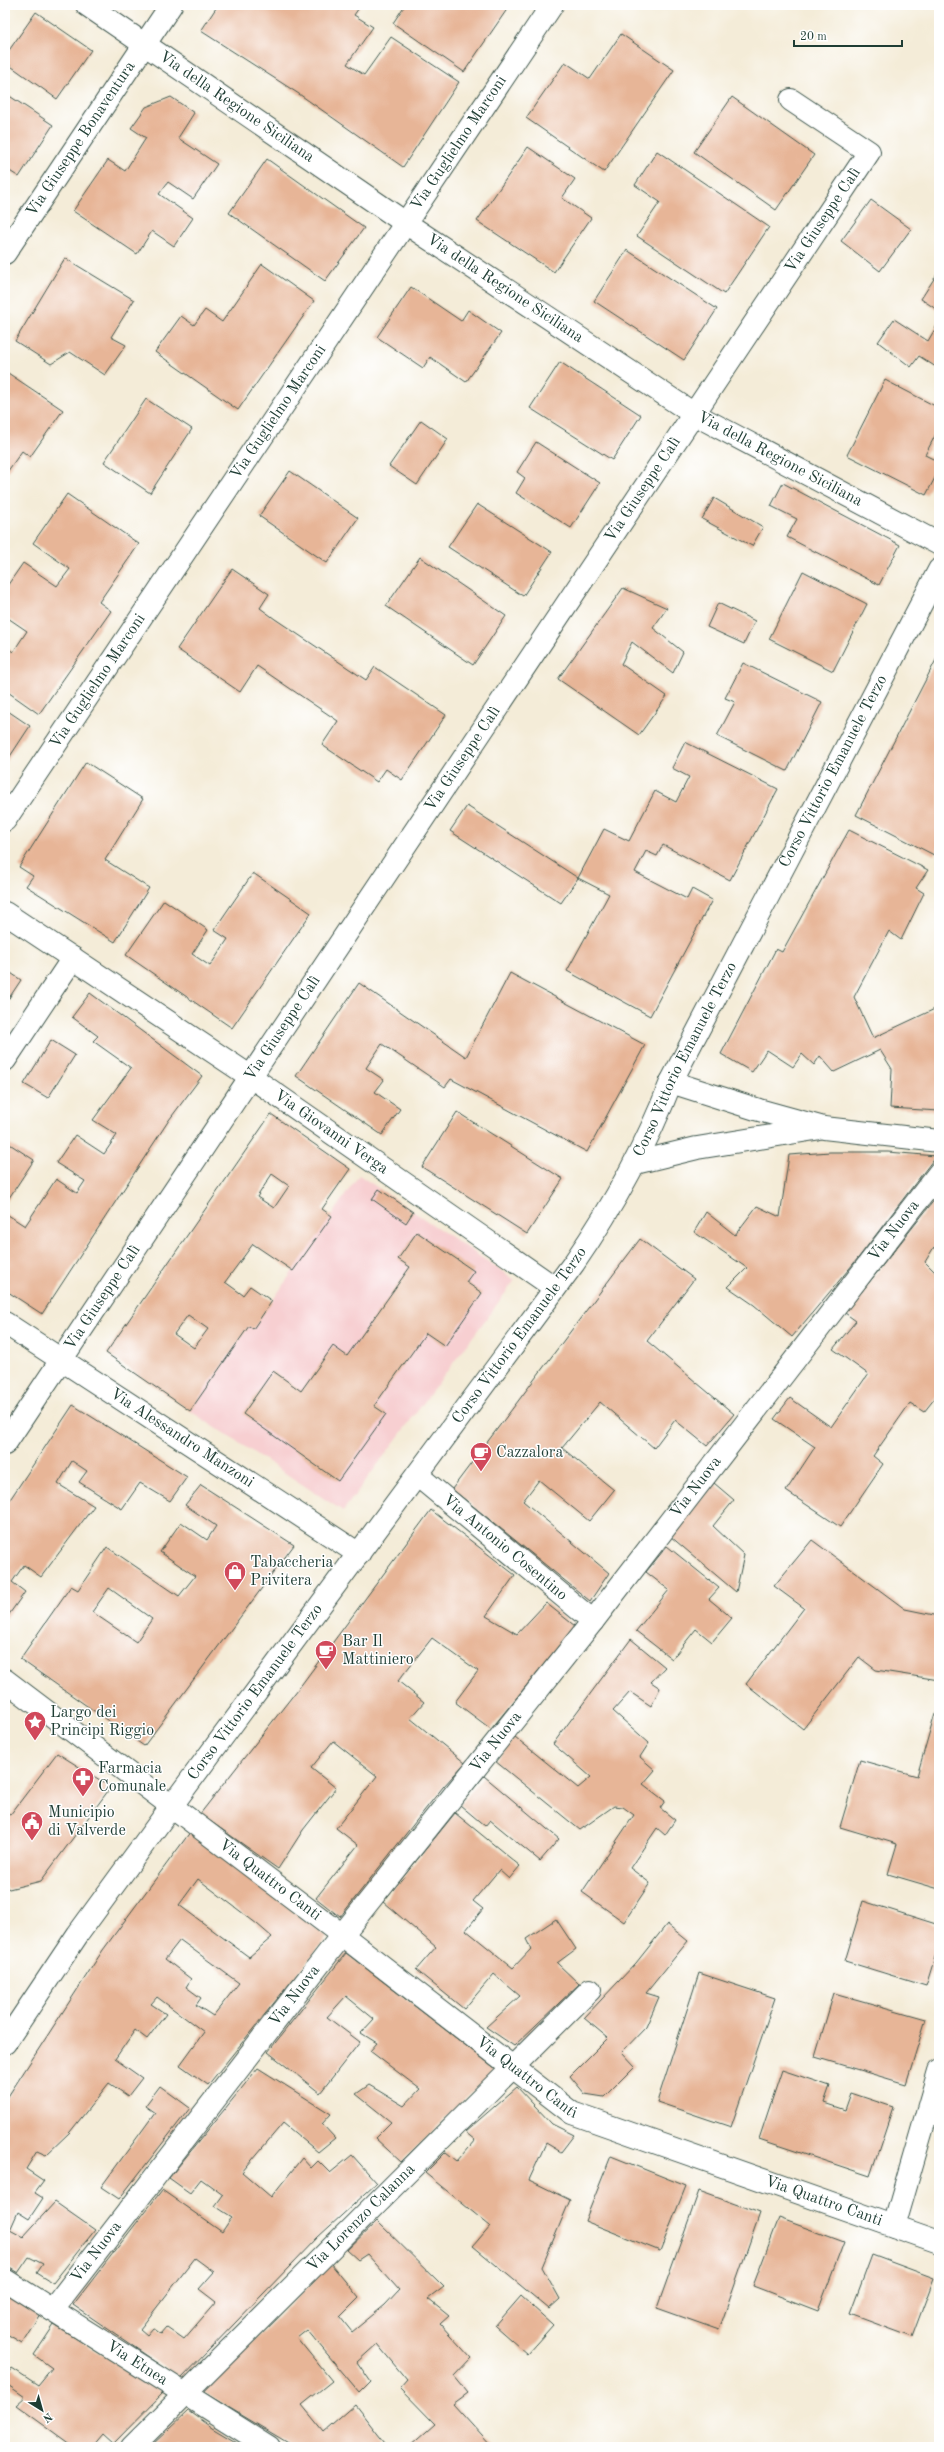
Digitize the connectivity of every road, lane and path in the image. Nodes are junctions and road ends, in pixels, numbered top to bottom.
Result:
1 (87, 5) edge
2 (171, 5) edge
3 (552, 5) edge
4 (145, 45) junction
5 (791, 100) dead end
6 (407, 224) junction
7 (5, 253) edge
8 (694, 414) junction
9 (939, 544) edge
10 (939, 570) edge
11 (5, 820) edge
12 (5, 913) edge
13 (73, 958) junction
14 (5, 1060) edge
15 (251, 1077) junction
16 (671, 1082) junction
17 (824, 1128) junction
18 (939, 1141) edge
19 (636, 1163) junction
20 (939, 1173) edge
21 (555, 1288) junction
22 (5, 1324) edge
23 (61, 1360) junction
24 (5, 1444) edge
25 (417, 1475) junction
26 (359, 1554) junction
27 (593, 1621) junction
28 (5, 1680) edge
29 (173, 1806) junction
30 (342, 1935) junction
31 (590, 1990) dead end
32 (5, 2043) edge
33 (514, 2066) junction
34 (939, 2071) edge
35 (894, 2226) junction
36 (939, 2242) edge
37 (5, 2280) edge
38 (52, 2310) junction
39 (185, 2394) junction
40 (132, 2447) edge
41 (269, 2447) edge

1 - 4 street, Via della Regione Siciliana
2 - 4 street, Via Giuseppe Bonaventura
3 - 6 street, Via Guglielmo Marconi
4 - 6 street, Via della Regione Siciliana
4 - 7 street, Via Giuseppe Bonaventura
5 - 8 street, Via Giuseppe Calì
6 - 8 street, Via della Regione Siciliana
6 - 11 street, Via Guglielmo Marconi
8 - 9 street, Via della Regione Siciliana
8 - 15 street, Via Giuseppe Calì
10 - 16 street, Corso Vittorio Emanuele Terzo
12 - 13 street, Via Giovanni Verga
13 - 14 street
13 - 15 street, Via Giovanni Verga
15 - 21 street, Via Giovanni Verga
15 - 23 street, Via Giuseppe Calì
16 - 17 street
16 - 19 street, Corso Vittorio Emanuele Terzo
17 - 18 street
17 - 19 street
19 - 21 street, Corso Vittorio Emanuele Terzo
20 - 27 street, Via Nuova
21 - 25 street, Corso Vittorio Emanuele Terzo
22 - 23 street, Via Alessandro Manzoni
23 - 24 street, Via Giuseppe Calì
23 - 26 street, Via Alessandro Manzoni
25 - 26 street, Corso Vittorio Emanuele Terzo
25 - 27 street, Via Antonio Cosentino
26 - 29 street, Corso Vittorio Emanuele Terzo
27 - 30 street, Via Nuova
28 - 29 street, Via Quattro Canti
29 - 30 street, Via Quattro Canti
29 - 32 street, Corso Vittorio Emanuele Terzo
30 - 33 street, Via Quattro Canti
30 - 38 street, Via Nuova
31 - 33 street, Via Lorenzo Calanna
33 - 35 street, Via Quattro Canti
33 - 39 street, Via Lorenzo Calanna
34 - 35 street
35 - 36 street, Via Quattro Canti
37 - 38 street, Via Etnea
38 - 39 street, Via Etnea
39 - 40 street, Via Lorenzo Calanna
39 - 41 street, Via Etnea

